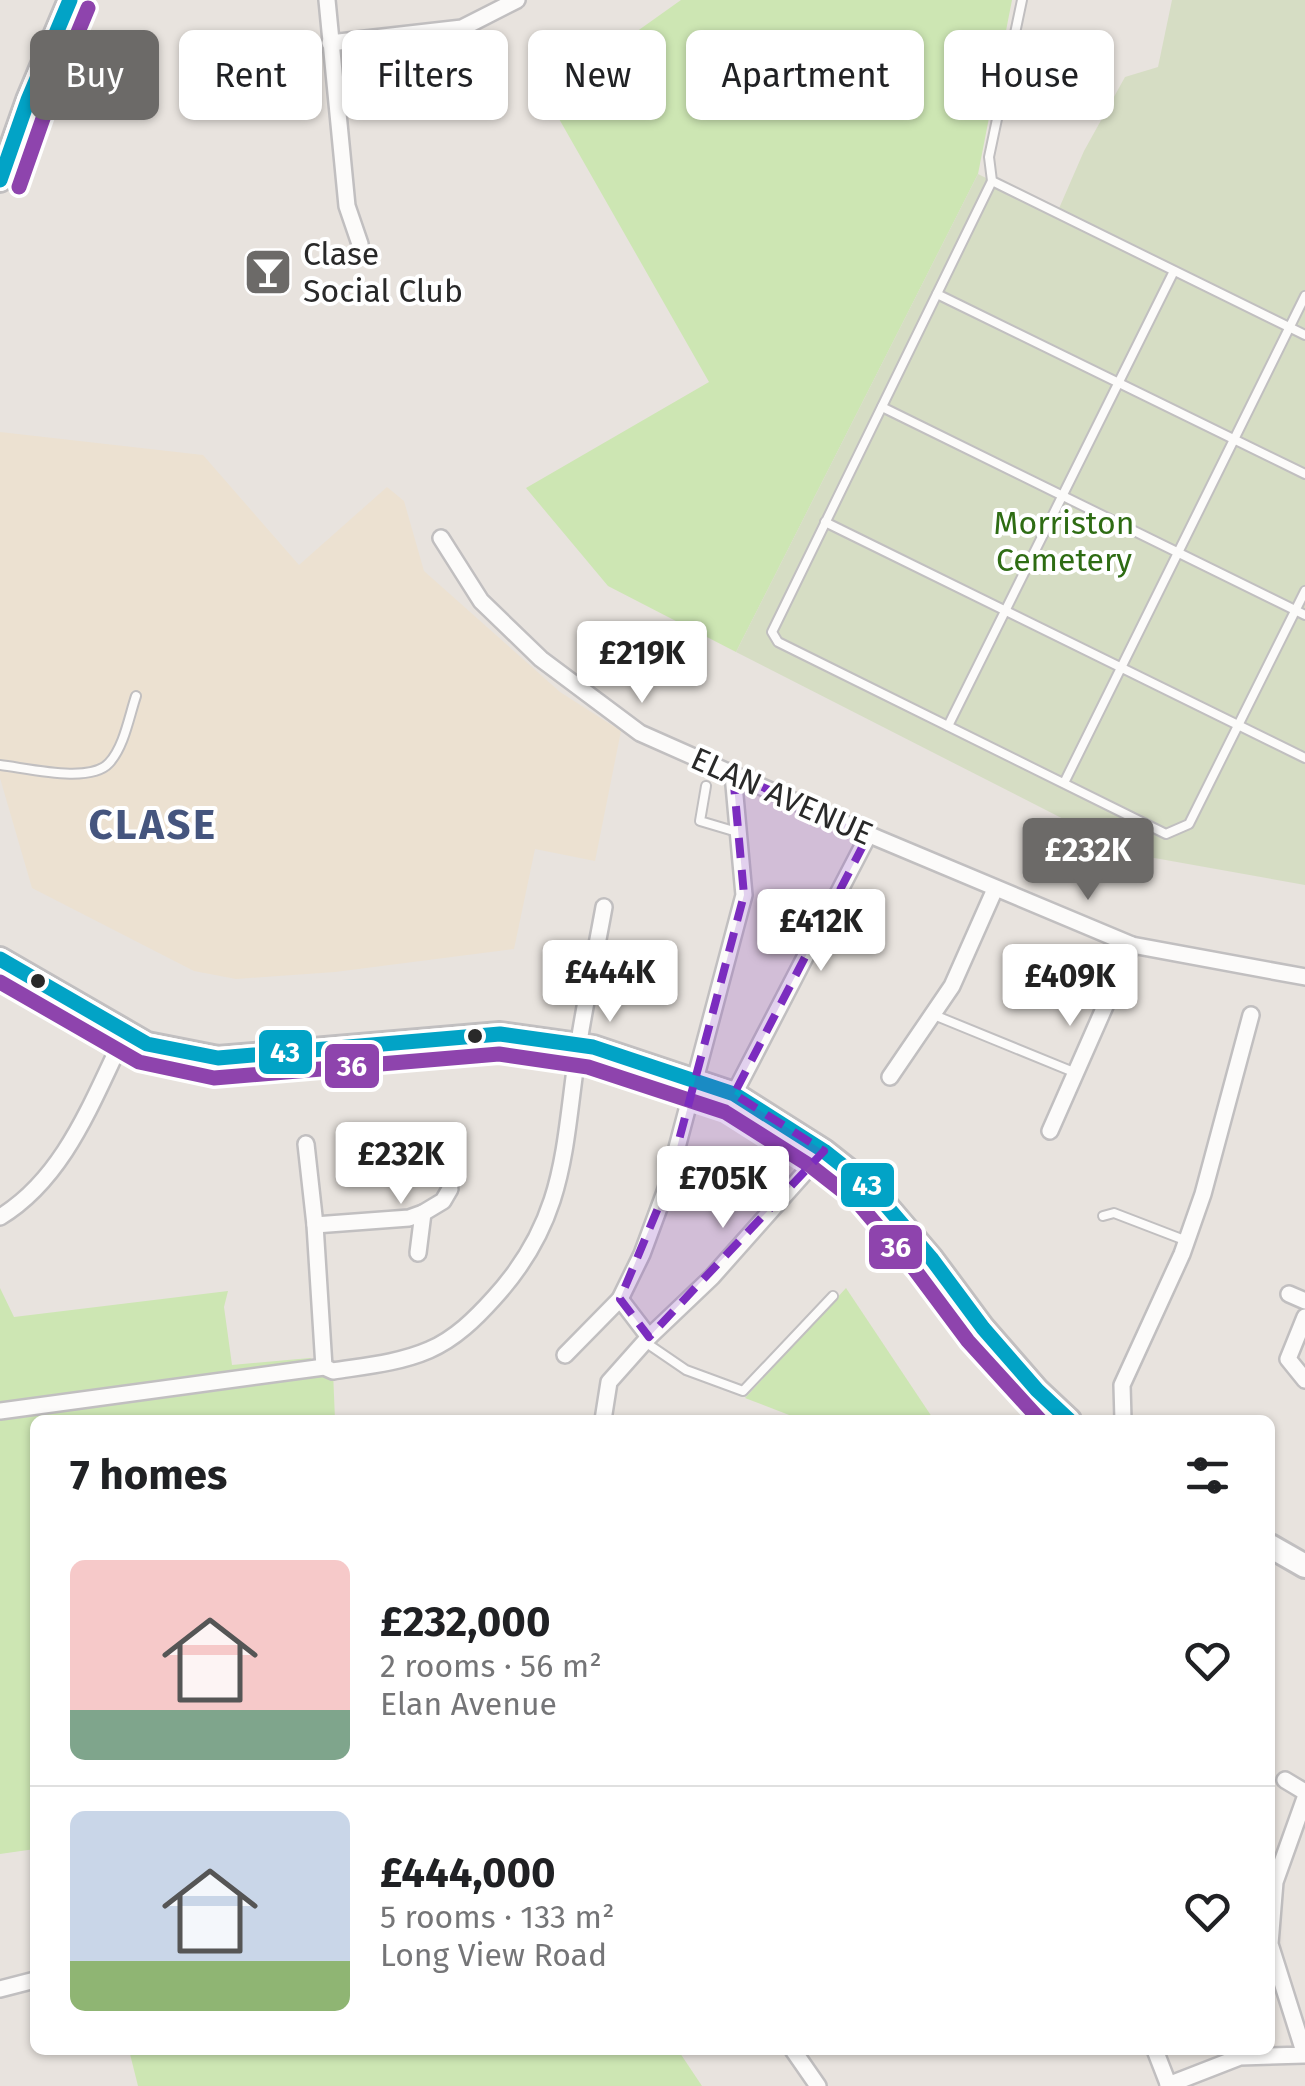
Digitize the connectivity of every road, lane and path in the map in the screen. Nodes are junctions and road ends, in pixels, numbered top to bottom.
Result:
1 (70, 0) edge
2 (327, 0) edge
3 (517, 0) edge
4 (1022, 0) edge
5 (330, 43) junction
6 (0, 180) edge
7 (992, 181) junction
8 (360, 244) dead end
9 (1174, 271) junction
10 (937, 294) junction
11 (1305, 296) edge
12 (1290, 328) junction
13 (1305, 335) edge
14 (1119, 383) junction
15 (882, 407) junction
16 (1235, 440) junction
17 (1305, 474) edge
18 (1063, 496) junction
19 (825, 522) junction
20 (441, 538) dead end
21 (1178, 553) junction
22 (1305, 591) edge
23 (1006, 610) junction
24 (1296, 610) junction
25 (1305, 615) edge
26 (1122, 668) junction
27 (136, 696) dead end
28 (1238, 725) junction
29 (948, 726) junction
30 (1305, 758) edge
31 (0, 765) edge
32 (732, 774) junction
33 (1064, 783) junction
34 (706, 786) dead end
35 (737, 832) junction
36 (869, 834) junction
37 (995, 889) junction
38 (604, 907) dead end
39 (1132, 945) junction
40 (0, 958) edge
41 (1305, 977) edge
42 (934, 1015) junction
43 (1251, 1016) dead end
44 (126, 1032) junction
45 (578, 1045) junction
46 (1076, 1073) junction
47 (890, 1077) dead end
48 (694, 1080) junction
49 (734, 1094) junction
50 (1050, 1131) dead end
51 (306, 1144) dead end
52 (824, 1150) junction
53 (450, 1189) dead end
54 (423, 1213) junction
55 (1103, 1216) dead end
56 (0, 1217) edge
57 (315, 1225) junction
58 (1187, 1240) junction
59 (418, 1253) dead end
60 (833, 1296) dead end
61 (620, 1298) junction
62 (1305, 1316) edge
63 (647, 1340) junction
64 (566, 1355) dead end
65 (324, 1366) junction
66 (1305, 1380) edge
67 (0, 1411) edge
68 (604, 1415) edge
69 (1064, 1415) edge
70 (1123, 1415) edge
71 (1275, 1552) edge
72 (1305, 1566) edge
73 (1285, 1780) dead end
74 (1305, 1795) edge
75 (1275, 1892) edge
76 (1275, 1960) edge
77 (30, 1981) edge
78 (0, 1989) edge
79 (796, 2055) edge
80 (1157, 2055) edge
81 (1305, 2056) edge
82 (818, 2086) edge
83 (1168, 2086) edge

1 - 6 street
2 - 5 street
3 - 5 street
4 - 7 lane
5 - 8 street
7 - 9 lane
7 - 10 lane
9 - 12 lane
9 - 14 lane
10 - 14 lane
10 - 15 lane
11 - 12 lane
12 - 13 lane
12 - 16 lane
14 - 16 lane
14 - 18 lane
15 - 18 lane
15 - 19 lane
16 - 17 lane
16 - 21 lane
18 - 21 lane
18 - 23 lane
19 - 23 lane
19 - 29 lane
20 - 32 street, ELAN AVENUE
21 - 24 lane
21 - 26 lane
22 - 24 lane
23 - 26 lane
23 - 29 lane
24 - 25 lane
24 - 28 lane
26 - 28 lane
26 - 33 lane
27 - 31 lane
28 - 30 lane
28 - 33 lane
29 - 33 lane
32 - 35 street
32 - 36 street, ELAN AVENUE
34 - 35 lane
35 - 48 street
36 - 37 street, ELAN AVENUE
36 - 49 street
37 - 39 street, ELAN AVENUE
37 - 42 street
38 - 45 street
39 - 41 street, ELAN AVENUE
39 - 46 street
40 - 44 street
42 - 46 lane
42 - 47 street
43 - 58 street
44 - 45 street
44 - 56 street
45 - 48 street
45 - 65 street
46 - 50 street
48 - 49 street
48 - 61 street
49 - 52 street
51 - 57 street
52 - 63 street
52 - 69 street
53 - 54 street
54 - 57 street
54 - 59 street
55 - 58 lane
57 - 65 street
58 - 70 street
60 - 63 lane
61 - 63 street
61 - 64 street
62 - 66 street
63 - 68 street
65 - 67 street
71 - 72 street
73 - 74 street
74 - 75 street
76 - 81 street
77 - 78 street
79 - 82 street
80 - 83 street
81 - 83 street

